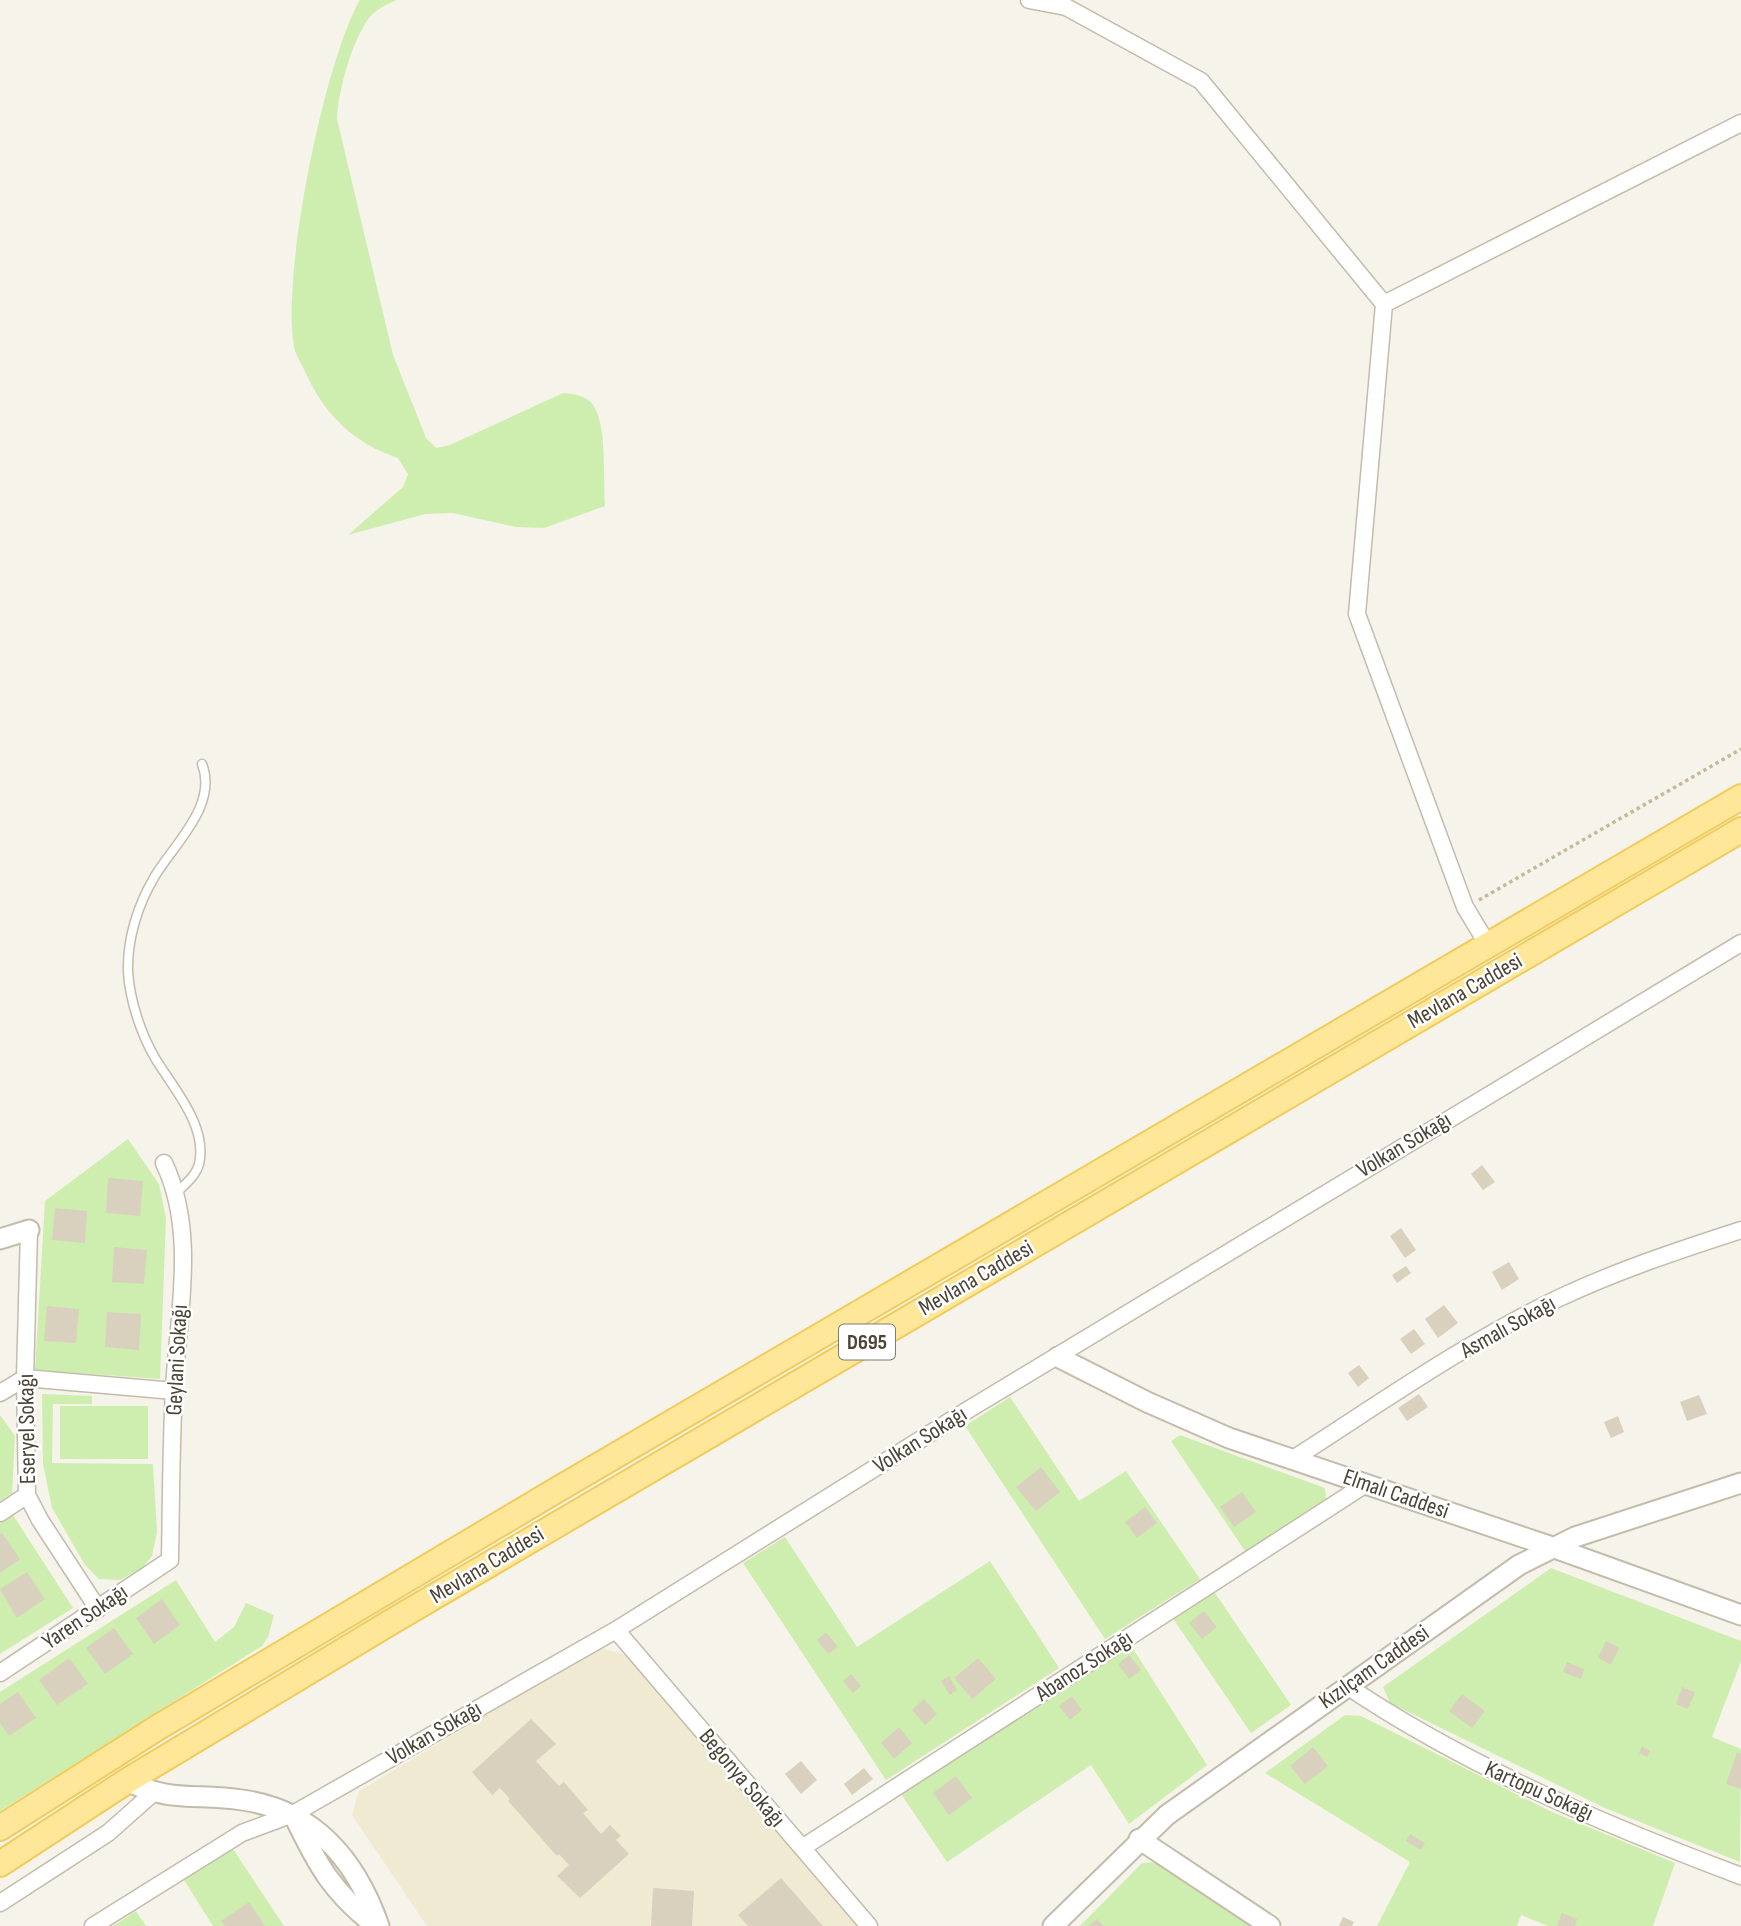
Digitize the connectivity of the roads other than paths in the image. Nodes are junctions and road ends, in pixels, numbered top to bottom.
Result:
1 (1029, 0) edge
2 (1741, 123) edge
3 (1384, 304) junction
4 (202, 764) dead end
5 (1741, 797) edge
6 (1741, 830) edge
7 (1741, 943) edge
8 (1488, 945) junction
9 (164, 1163) dead end
10 (176, 1193) junction
11 (29, 1230) joint
12 (1741, 1230) edge
13 (0, 1239) edge
14 (1058, 1357) junction
15 (25, 1378) junction
16 (174, 1391) junction
17 (0, 1393) edge
18 (1293, 1459) junction
19 (1741, 1483) edge
20 (1366, 1484) junction
21 (27, 1495) junction
22 (0, 1513) edge
23 (1552, 1546) junction
24 (170, 1560) joint
25 (97, 1609) junction
26 (1741, 1615) edge
27 (616, 1630) junction
28 (0, 1673) edge
29 (1347, 1686) junction
30 (127, 1782) junction
31 (152, 1794) junction
32 (293, 1814) junction
33 (0, 1828) edge
34 (1139, 1839) junction
35 (802, 1848) junction
36 (0, 1864) edge
37 (1741, 1876) edge
38 (0, 1903) edge
39 (93, 1926) edge
40 (377, 1926) edge
41 (869, 1926) edge
42 (1053, 1926) edge
43 (1270, 1926) edge

1 - 3 street
2 - 3 street
3 - 8 street
4 - 10 lane
5 - 8 main road, Mevlana Caddesi / D695
6 - 30 main road, Mevlana Caddesi / D695
7 - 14 street, Volkan Sokağı
8 - 33 main road, Mevlana Caddesi / D695
9 - 10 street, Geylani Sokağı
10 - 16 street, Geylani Sokağı
11 - 13 street
11 - 15 street, Eseryel Sokağı
12 - 18 street, Asmalı Sokağı
14 - 18 street, Elmalı Caddesi
14 - 27 street, Volkan Sokağı
15 - 16 street
15 - 17 street
15 - 21 street, Eseryel Sokağı
16 - 24 street, Geylani Sokağı
18 - 20 street, Elmalı Caddesi
19 - 23 street, Kızılçam Caddesi
20 - 23 street, Elmalı Caddesi
20 - 35 street, Abanoz Sokağı
21 - 22 street
21 - 25 street, Eseryel Sokağı
23 - 26 street, Elmalı Caddesi
23 - 29 street, Kızılçam Caddesi
24 - 25 street, Yaren Sokağı
25 - 28 street, Yaren Sokağı
27 - 32 street, Volkan Sokağı
27 - 35 street, Begonya Sokağı
29 - 34 street, Kızılçam Caddesi
29 - 37 street, Kartopu Sokağı
30 - 31 street
30 - 36 main road, Mevlana Caddesi / D695
31 - 32 street
31 - 38 street
32 - 39 street, Volkan Sokağı
32 - 40 street
32 - 40 street
34 - 42 street, Kızılçam Caddesi
34 - 43 street
35 - 41 street, Begonya Sokağı

